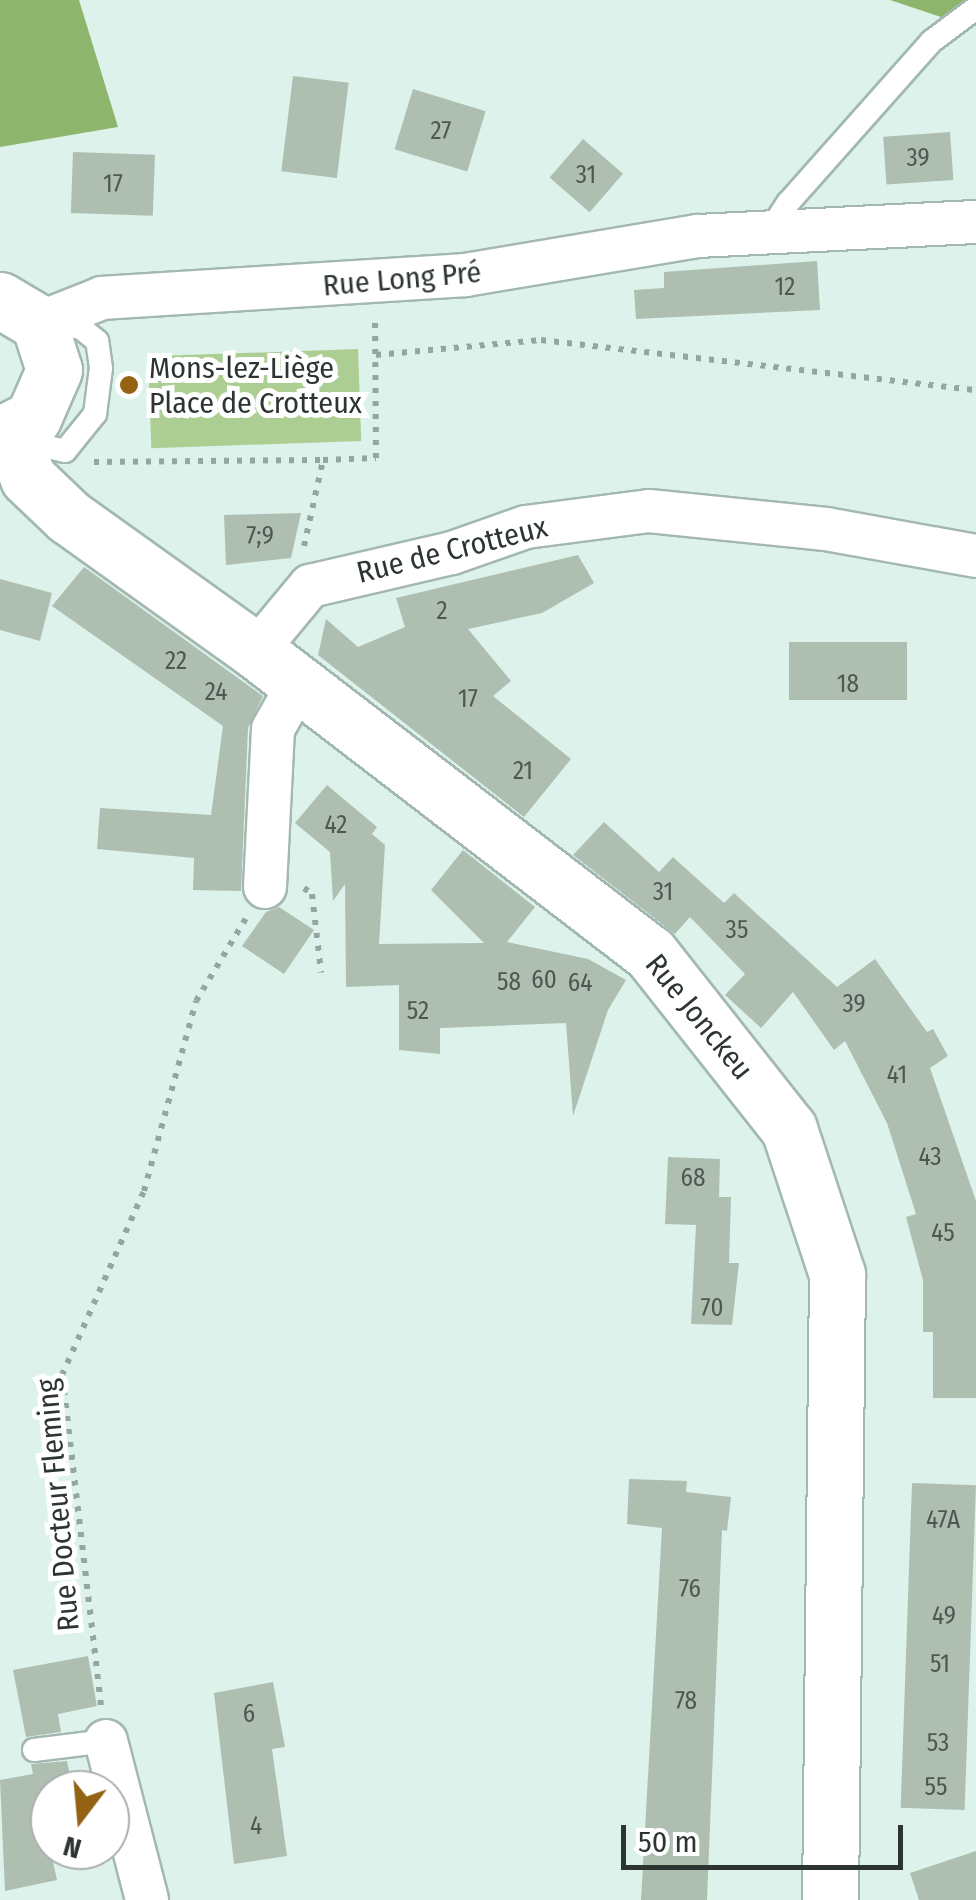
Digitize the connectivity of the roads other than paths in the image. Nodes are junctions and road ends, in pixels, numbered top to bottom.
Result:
1 (976, 8) edge
2 (976, 222) edge
3 (767, 235) junction
4 (20, 311) edge
5 (6, 434) edge
6 (976, 556) edge
7 (256, 651) junction
8 (299, 683) junction
9 (266, 875) road end
10 (106, 1741) joint
11 (34, 1750) dead end
12 (147, 1900) edge
13 (830, 1900) edge

1 - 3 lane
2 - 3 street, Rue Long Pré
3 - 4 street, Rue Long Pré
4 - 5 street
4 - 5 lane
5 - 7 street, Rue Jonckeu
6 - 7 street, Rue de Crotteux
7 - 8 street, Rue Jonckeu
8 - 9 street
8 - 13 street, Rue Jonckeu
10 - 11 lane
10 - 12 street

